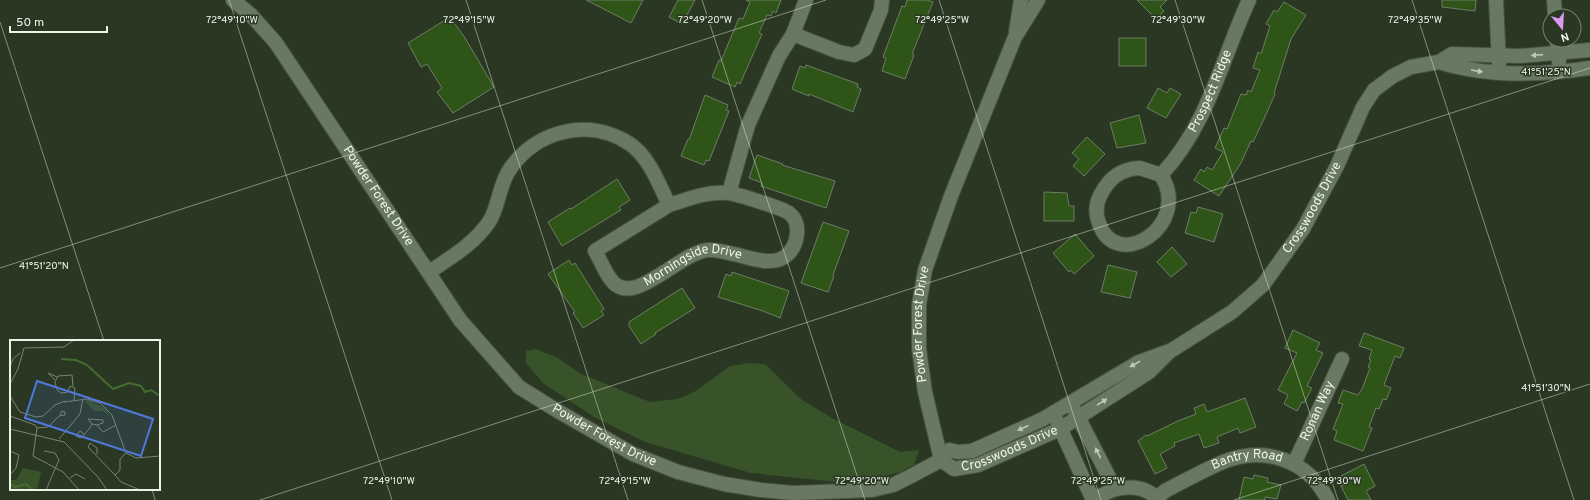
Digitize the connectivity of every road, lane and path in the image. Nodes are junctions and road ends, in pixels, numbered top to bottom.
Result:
1 (233, 0) edge
2 (806, 0) edge
3 (882, 0) edge
4 (1021, 0) edge
5 (1038, 0) edge
6 (1249, 0) edge
7 (1496, 0) edge
8 (793, 34) junction
9 (1015, 37) junction
10 (1554, 48) edge
11 (1558, 48) edge
12 (1569, 48) edge
13 (1590, 50) edge
14 (1498, 55) junction
15 (1439, 62) junction
16 (1590, 68) edge
17 (1560, 72) junction
18 (1499, 75) junction
19 (1160, 175) junction
20 (729, 193) junction
21 (669, 205) junction
22 (429, 272) junction
23 (1172, 350) junction
24 (1342, 359) dead end
25 (1071, 403) junction
26 (1053, 414) junction
27 (1079, 417) junction
28 (1060, 429) junction
29 (941, 460) junction
30 (1294, 464) junction
31 (1115, 489) junction
32 (1158, 499) edge
33 (1094, 500) edge
34 (1328, 500) edge

1 - 22 street, Powder Forest Drive
2 - 8 street
3 - 8 street
4 - 9 street, Powder Forest Drive
5 - 9 street, Powder Forest Drive
6 - 19 street, Prospect Ridge
7 - 14 street
8 - 20 street
9 - 29 street, Powder Forest Drive
10 -> 14 street, Crosswoods Drive
11 - 17 street
12 - 13 street, Crosswoods Drive
14 - 15 street, Crosswoods Drive
14 - 18 street
15 -> 18 street, Crosswoods Drive
15 - 23 street, Crosswoods Drive
16 - 17 street, Crosswoods Drive
17 - 18 street, Crosswoods Drive
19 - 19 street
20 - 21 street, Morningside Drive
20 - 21 street, Morningside Drive
21 - 22 street
22 - 29 street, Powder Forest Drive
23 -> 25 street, Crosswoods Drive
27 -> 23 street, Crosswoods Drive
24 - 30 street, Ronan Way
25 - 26 street, Crosswoods Drive
25 - 27 street
26 - 28 street, Bantry Road
26 -> 29 street, Crosswoods Drive
27 - 28 street, Crosswoods Drive
31 -> 27 street
28 - 29 street, Crosswoods Drive
28 - 33 street, Bantry Road
30 - 32 street, Bantry Road
30 - 34 street, Bantry Road
31 - 32 street, Bantry Road
31 - 33 street, Bantry Road

